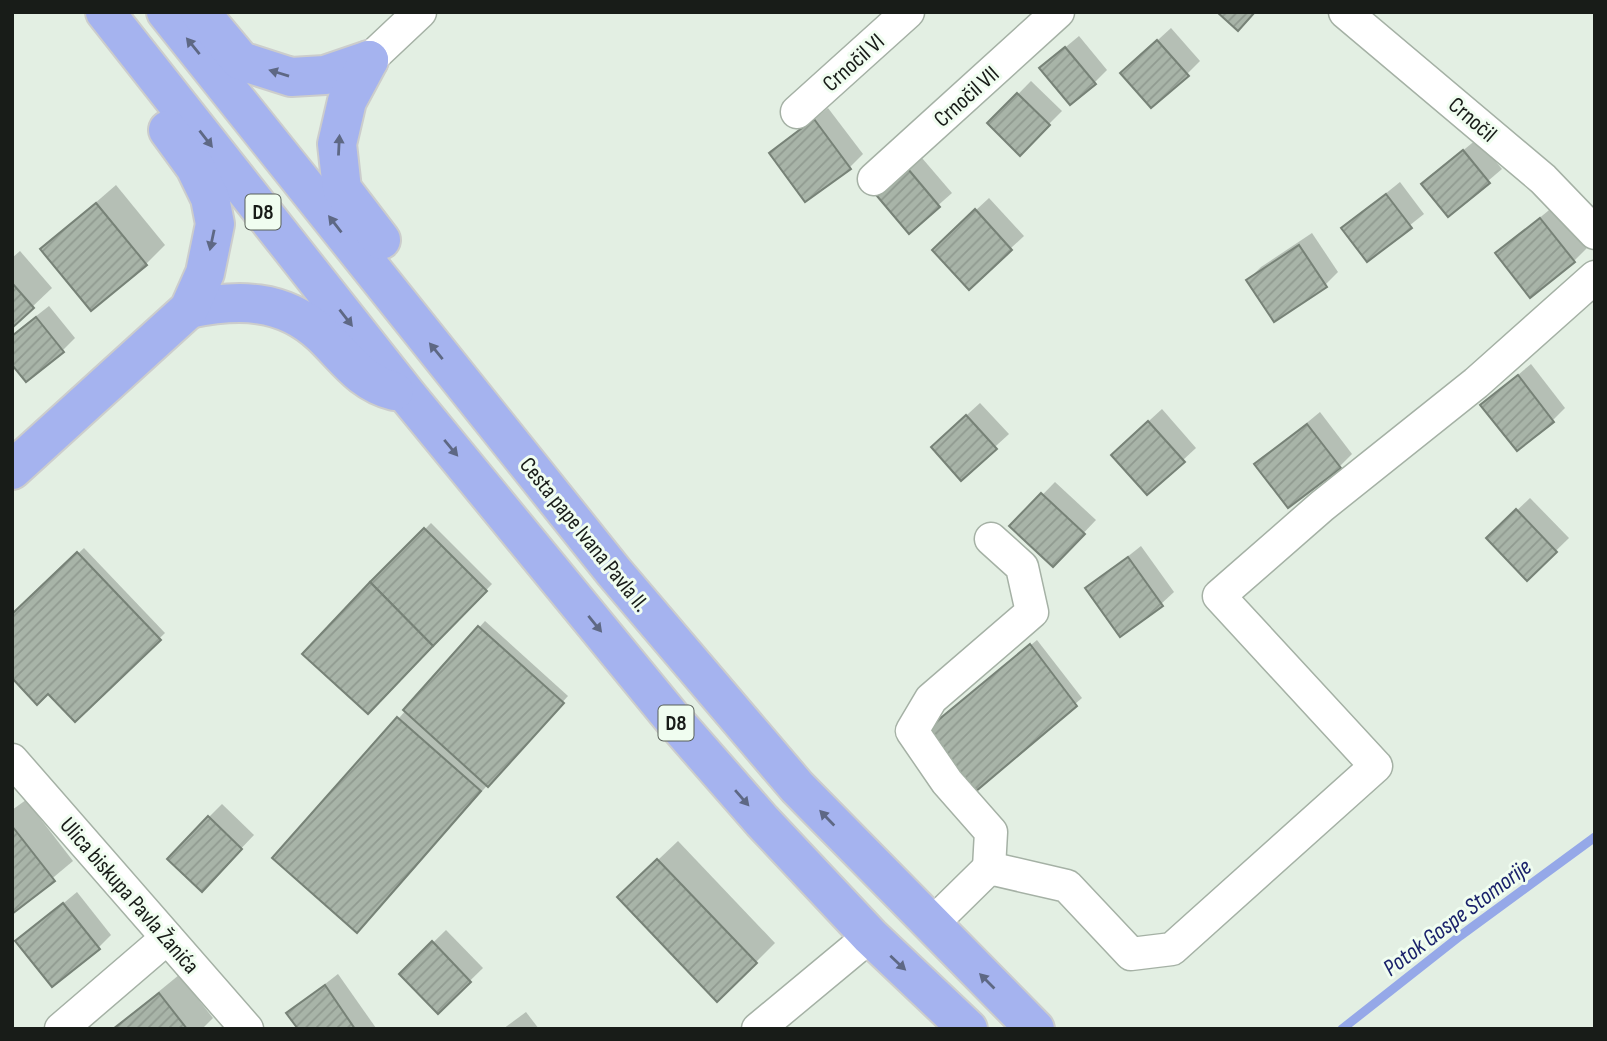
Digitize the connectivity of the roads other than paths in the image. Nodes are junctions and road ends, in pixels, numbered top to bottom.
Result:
1 (166, 12) edge
2 (200, 12) edge
3 (420, 12) edge
4 (908, 12) edge
5 (1058, 12) edge
6 (1345, 12) edge
7 (111, 20) edge
8 (369, 60) junction
9 (797, 112) dead end
10 (874, 179) dead end
11 (1595, 233) edge
12 (1595, 277) edge
13 (188, 309) junction
14 (408, 316) junction
15 (407, 395) junction
16 (12, 470) edge
17 (991, 539) dead end
18 (12, 760) edge
19 (989, 868) junction
20 (931, 925) junction
21 (870, 936) junction
22 (167, 939) junction
23 (61, 1029) edge
24 (247, 1029) edge
25 (758, 1029) edge
26 (968, 1029) edge
27 (1035, 1029) edge

14 -> 1 main road, Cesta pape Ivana Pavla II. / D8
8 -> 2 main road
3 - 8 street
4 - 9 street, Crnočil VI
5 - 10 street, Crnočil VII
6 - 11 street, Crnočil
7 -> 13 main road
7 -> 15 main road, D8
14 -> 8 main road
12 - 19 street
13 - 15 main road
13 - 16 main road
20 -> 14 main road, Cesta pape Ivana Pavla II. / D8
15 -> 21 main road, D8
17 - 19 street
18 - 22 street, Ulica biskupa Pavla Žanića
19 - 20 street
27 -> 20 main road, Cesta pape Ivana Pavla II. / D8
21 - 25 street
21 -> 26 main road, D8
22 - 23 street
22 - 24 street, Ulica biskupa Pavla Žanića

